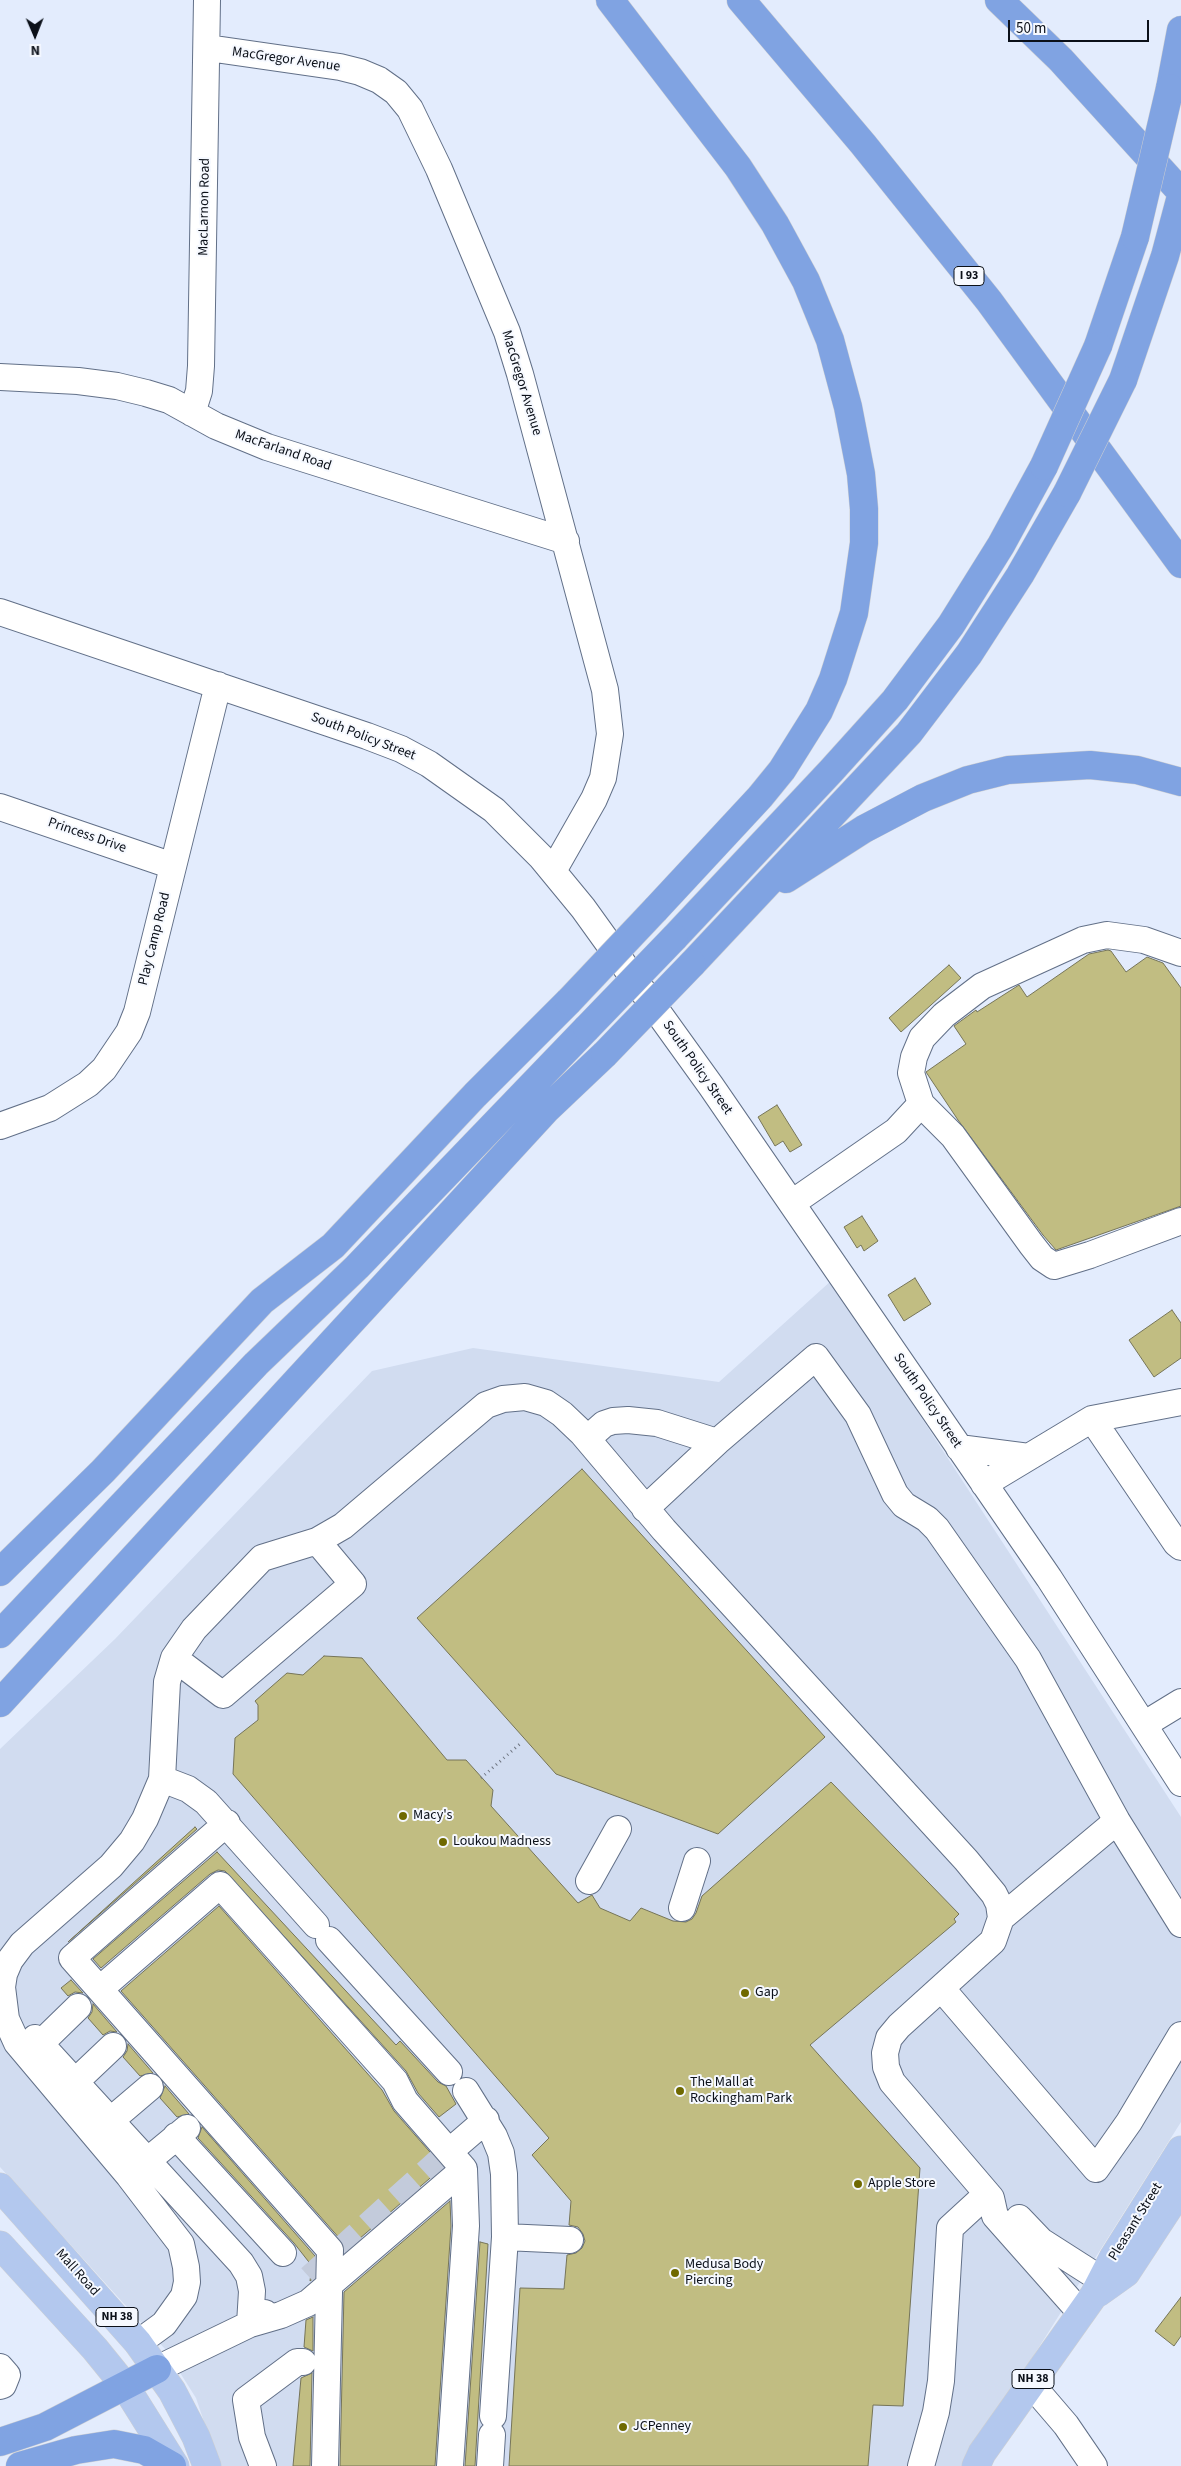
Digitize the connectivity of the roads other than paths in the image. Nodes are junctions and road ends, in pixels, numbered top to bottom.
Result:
1 (207, 0) edge
2 (610, 0) edge
3 (741, 0) edge
4 (999, 0) edge
5 (1181, 30) edge
6 (208, 48) junction
7 (1181, 192) edge
8 (1181, 196) edge
9 (0, 377) edge
10 (192, 413) junction
11 (566, 541) junction
12 (1181, 564) edge
13 (0, 612) edge
14 (218, 685) junction
15 (1181, 782) edge
16 (0, 806) edge
17 (173, 866) junction
18 (552, 871) junction
19 (751, 902) junction
20 (1181, 953) edge
21 (921, 1104) junction
22 (0, 1126) edge
23 (792, 1203) junction
24 (1181, 1221) edge
25 (333, 1246) junction
26 (256, 1364) junction
27 (1181, 1402) edge
28 (1104, 1416) junction
29 (587, 1439) junction
30 (717, 1442) junction
31 (959, 1448) junction
32 (1029, 1457) junction
33 (984, 1484) junction
34 (644, 1509) junction
35 (317, 1541) junction
36 (1181, 1547) edge
37 (0, 1572) edge
38 (0, 1634) edge
39 (174, 1658) junction
40 (1181, 1702) edge
41 (0, 1703) edge
42 (1145, 1724) junction
43 (162, 1779) junction
44 (1181, 1783) edge
45 (1117, 1821) junction
46 (227, 1823) junction
47 (618, 1829) dead end
48 (697, 1861) dead end
49 (589, 1882) dead end
50 (682, 1908) dead end
51 (1001, 1918) junction
52 (1181, 1924) edge
53 (942, 1989) junction
54 (100, 1990) junction
55 (4, 2004) junction
56 (78, 2006) dead end
57 (1181, 2035) edge
58 (40, 2044) junction
59 (113, 2046) dead end
60 (75, 2082) junction
61 (150, 2087) dead end
62 (486, 2120) junction
63 (110, 2121) junction
64 (457, 2144) tunnel mouth
65 (1181, 2150) edge
66 (138, 2168) junction
67 (464, 2169) junction
68 (0, 2187) edge
69 (1181, 2189) edge
70 (989, 2196) junction
71 (505, 2237) junction
72 (570, 2240) dead end
73 (0, 2245) edge
74 (283, 2253) dead end
75 (1093, 2296) junction
76 (250, 2324) junction
77 (138, 2343) junction
78 (303, 2362) dead end
79 (0, 2368) edge
80 (157, 2369) junction
81 (1030, 2383) junction
82 (0, 2386) edge
83 (125, 2386) junction
84 (0, 2442) edge
85 (20, 2466) edge
86 (174, 2466) edge
87 (207, 2466) edge
88 (264, 2466) edge
89 (325, 2466) edge
90 (450, 2466) edge
91 (490, 2466) edge
92 (921, 2466) edge
93 (976, 2466) edge
94 (1094, 2466) edge

1 - 6 street, MacLarnon Road
2 - 25 highway, bridge
3 - 12 highway, I 93
4 - 7 highway
5 - 26 highway, bridge
6 - 10 street, MacLarnon Road
6 - 11 street, MacGregor Avenue
8 - 19 highway, bridge
9 - 10 street, MacFarland Road
10 - 11 street, MacFarland Road
11 - 18 street, MacGregor Avenue
13 - 14 street, South Policy Street
14 - 17 street, Play Camp Road
14 - 18 street, South Policy Street
15 - 19 highway
16 - 17 street, Princess Drive
17 - 22 street, Play Camp Road
18 - 23 street, South Policy Street
19 - 41 highway, bridge
20 - 21 street
21 - 23 street
21 - 24 street
23 - 31 street, South Policy Street
25 - 26 highway
25 - 37 highway
26 - 38 highway
27 - 28 street
28 - 32 street
28 - 36 street
29 - 30 street
29 - 34 street
29 - 35 street
30 - 34 street
30 - 45 street
31 - 32 street
31 - 33 street, South Policy Street
32 - 33 street
33 - 42 street, South Policy Street
34 - 51 street
35 - 39 street
35 - 39 street
39 - 43 street
40 - 42 street
42 - 44 street, South Policy Street
43 - 46 street
43 - 55 street
45 - 51 street
45 - 52 street
46 - 54 street
46 - 62 street
47 - 49 street
48 - 50 street
51 - 53 street
53 - 57 street
53 - 70 street
54 - 67 street
54 - 89 street
55 - 58 street
55 - 66 street
56 - 58 street
58 - 60 street
59 - 60 street
60 - 63 street
61 - 63 street
62 - 64 street
62 - 71 street
63 - 66 street
65 - 75 main road, Pleasant Street / NH 38
66 - 74 street
66 - 76 street
66 - 77 street
67 - 76 street
67 - 90 street
68 - 77 main road, Mall Road / NH 38
69 - 75 main road, Pleasant Street / NH 38
70 - 75 street
70 - 75 street
70 - 92 street
71 - 72 street
71 - 91 street
73 - 83 main road, NH 38
75 - 81 main road, Pleasant Street / NH 38
76 - 80 street
77 - 80 main road, Mall Road / NH 38
78 - 88 street
79 - 82 street
80 - 83 highway
80 - 87 main road, Mall Road / NH 38
81 - 93 main road, Pleasant Street / NH 38
81 - 94 street
83 - 84 highway
83 - 86 main road, NH 38
85 - 86 highway

